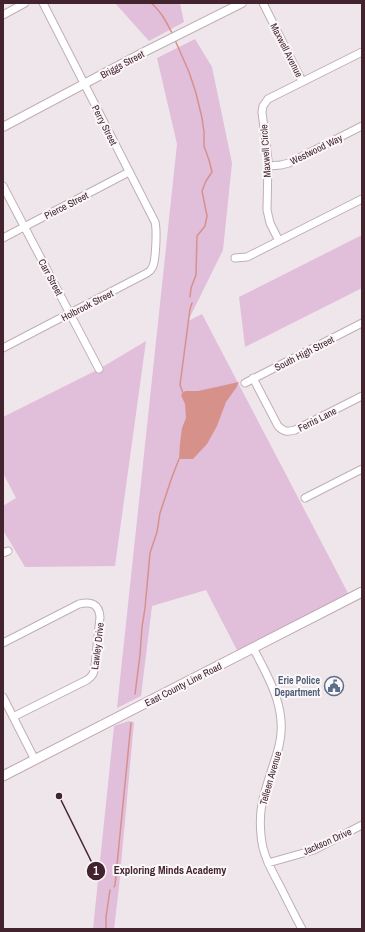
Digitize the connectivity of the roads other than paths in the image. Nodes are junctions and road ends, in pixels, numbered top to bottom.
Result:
1 (25, 3) edge
2 (43, 3) edge
3 (242, 3) edge
4 (263, 3) edge
5 (3, 15) edge
6 (362, 52) edge
7 (302, 81) junction
8 (84, 84) junction
9 (362, 126) edge
10 (3, 127) edge
11 (268, 166) junction
12 (129, 172) junction
13 (3, 186) edge
14 (362, 199) edge
15 (24, 227) junction
16 (3, 238) edge
17 (279, 241) junction
18 (155, 249) joint
19 (235, 258) dead end
20 (70, 313) junction
21 (362, 323) edge
22 (3, 348) edge
23 (99, 369) dead end
24 (253, 378) junction
25 (245, 383) dead end
26 (362, 396) edge
27 (362, 469) edge
28 (305, 498) dead end
29 (362, 592) edge
30 (3, 643) edge
31 (253, 648) junction
32 (3, 697) edge
33 (13, 717) junction
34 (34, 760) junction
35 (3, 776) edge
36 (362, 825) edge
37 (268, 863) junction
38 (302, 929) edge

1 - 5 street
2 - 8 street, Perry Street
3 - 8 street, Briggs Street
4 - 7 street, Maxwell Avenue
6 - 7 street, Maxwell Avenue
7 - 11 street, Maxwell Circle
8 - 10 street, Briggs Street
8 - 12 street, Perry Street
9 - 11 street, Westwood Way
11 - 17 street, Maxwell Circle
12 - 15 street, Pierce Street
12 - 18 street, Perry Street
13 - 15 street, Carr Street
14 - 17 street
15 - 16 street, Pierce Street
15 - 20 street, Carr Street
17 - 19 street
18 - 20 street, Holbrook Street
20 - 22 street, Holbrook Street
20 - 23 street, Carr Street
21 - 24 street, South High Street
24 - 25 street, South High Street
24 - 26 street, Ferris Lane
27 - 28 street
29 - 31 main road, East County Line Road
30 - 33 street, Lawley Drive
31 - 34 main road, East County Line Road
31 - 37 street, Telleen Avenue
32 - 33 street
33 - 34 street
34 - 35 main road, East County Line Road
36 - 37 street, Jackson Drive
37 - 38 street, Telleen Avenue

